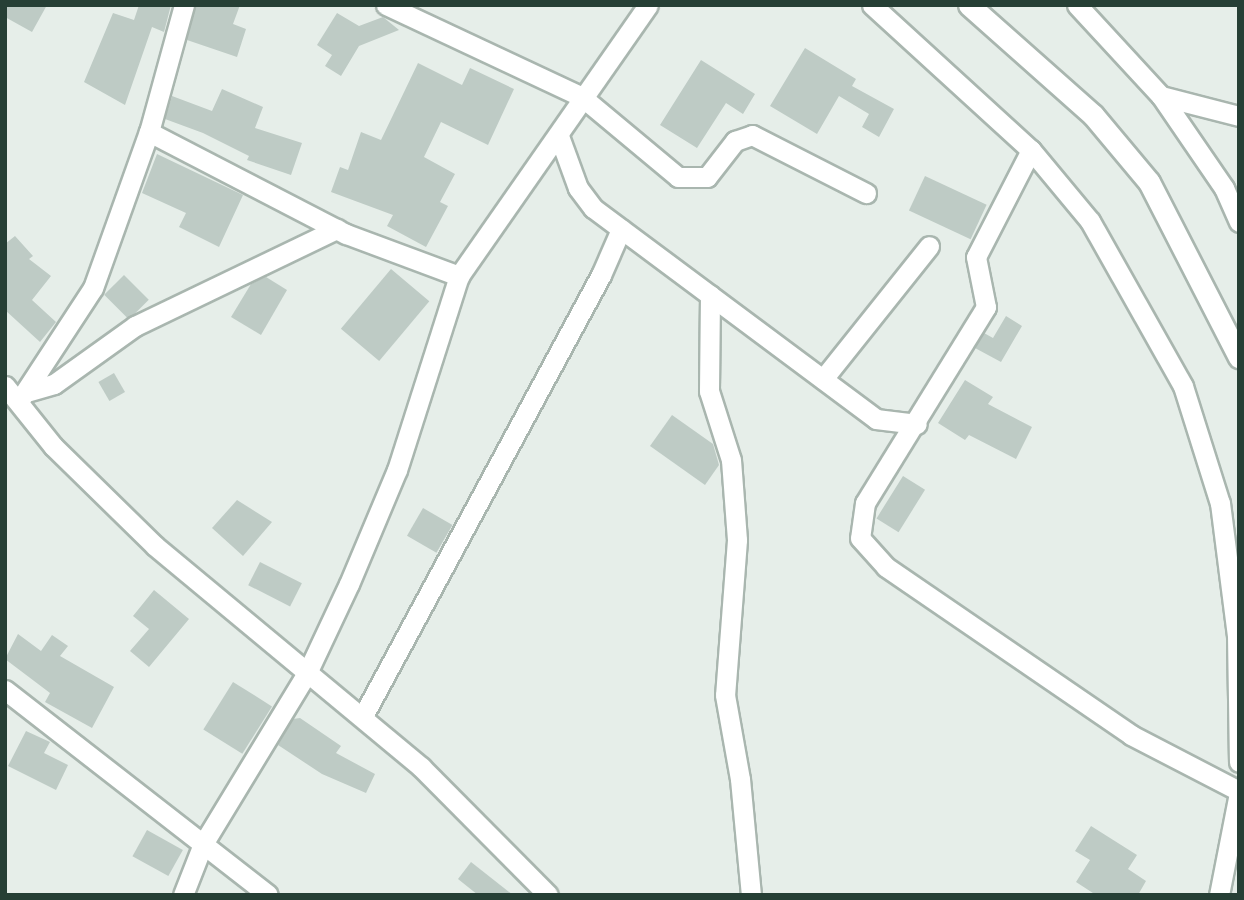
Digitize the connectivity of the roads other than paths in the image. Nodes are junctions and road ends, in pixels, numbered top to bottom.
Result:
1 (184, 5) edge
2 (386, 5) edge
3 (648, 5) edge
4 (872, 5) edge
5 (969, 5) edge
6 (1077, 5) edge
7 (1161, 96) junction
8 (582, 97) junction
9 (1239, 116) edge
10 (149, 132) junction
11 (559, 136) junction
12 (1031, 150) junction
13 (866, 192) dead end
14 (1239, 222) edge
15 (337, 229) junction
16 (621, 229) junction
17 (929, 246) dead end
18 (460, 276) junction
19 (710, 295) junction
20 (1239, 357) edge
21 (823, 379) junction
22 (5, 386) edge
23 (23, 396) junction
24 (876, 419) junction
25 (917, 424) junction
26 (887, 467) junction
27 (309, 671) junction
28 (5, 690) edge
29 (363, 716) junction
30 (1239, 762) edge
31 (1239, 792) edge
32 (203, 844) junction
33 (183, 895) edge
34 (268, 895) edge
35 (548, 895) edge
36 (751, 895) edge
37 (1219, 895) edge

1 - 10 street
2 - 8 street
3 - 8 street
4 - 12 street
5 - 20 main road
6 - 7 street
7 - 9 street
7 - 14 street
8 - 11 street
8 - 13 street
10 - 15 street
10 - 23 street
11 - 16 street
11 - 18 street
12 - 25 street
12 - 30 street
15 - 18 street
15 - 23 street
16 - 19 street
16 - 29 street
17 - 21 street
18 - 27 street
19 - 21 street
19 - 36 street
21 - 24 street
22 - 23 street
23 - 27 street
24 - 25 street
24 - 26 street
25 - 26 street
26 - 31 street
27 - 29 street
27 - 32 street
28 - 32 street
29 - 35 street
31 - 37 street
32 - 33 street
32 - 34 street

